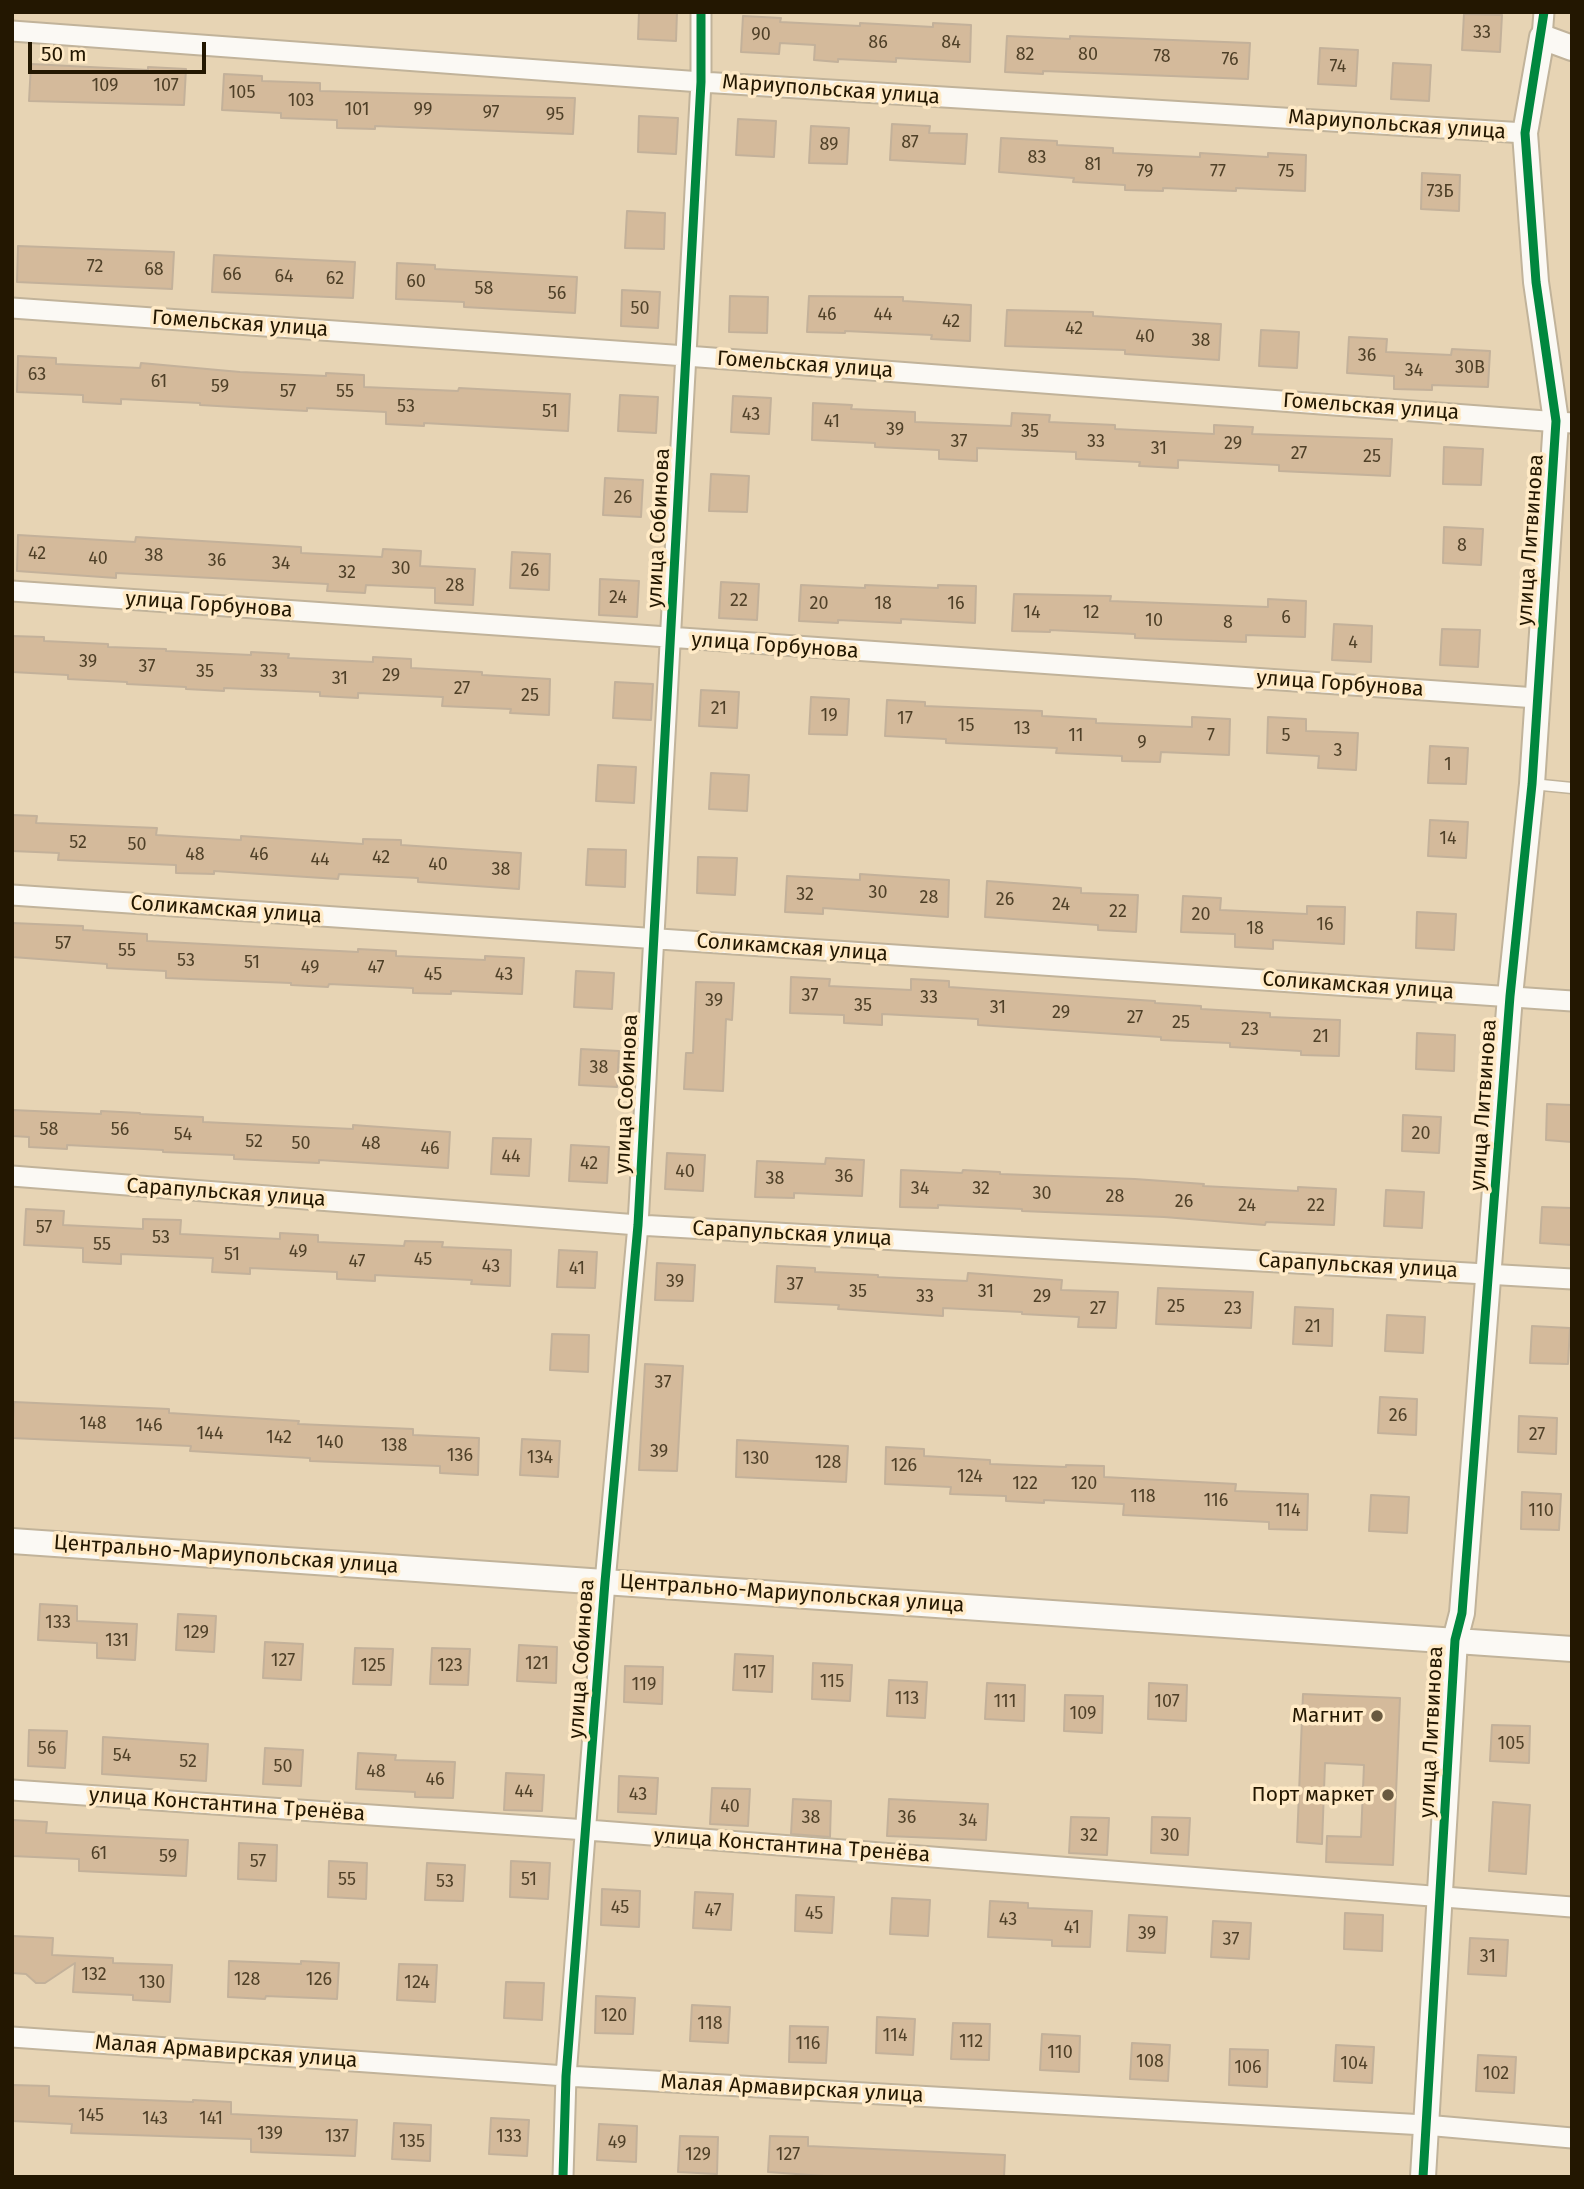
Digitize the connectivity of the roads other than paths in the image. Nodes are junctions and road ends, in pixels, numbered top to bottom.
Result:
1 (701, 12) edge
2 (1544, 12) edge
3 (12, 31) edge
4 (1542, 37) junction
5 (1572, 48) edge
6 (701, 82) junction
7 (1525, 133) junction
8 (12, 308) edge
9 (686, 356) junction
10 (1564, 422) edge
11 (12, 591) edge
12 (670, 638) junction
13 (1537, 698) junction
14 (1532, 784) junction
15 (1572, 788) edge
16 (12, 895) edge
17 (654, 939) junction
18 (1510, 996) junction
19 (1572, 1002) edge
20 (12, 1176) edge
21 (638, 1225) junction
22 (1488, 1273) junction
23 (1572, 1279) edge
24 (12, 1541) edge
25 (605, 1582) junction
26 (1455, 1640) junction
27 (1572, 1649) edge
28 (12, 1790) edge
29 (587, 1830) junction
30 (1440, 1896) junction
31 (1572, 1907) edge
32 (12, 2037) edge
33 (566, 2076) junction
34 (1425, 2125) junction
35 (1572, 2138) edge
36 (563, 2177) edge
37 (1423, 2177) edge

1 - 6 street, улица Собинова
2 - 4 street
3 - 6 street, Мариупольская улица
4 - 5 street
4 - 7 street, улица Литвинова
6 - 7 street, Мариупольская улица
6 - 9 street, улица Собинова
7 - 10 street, улица Литвинова
8 - 9 street, Гомельская улица
9 - 10 street, Гомельская улица
9 - 12 street, улица Собинова
10 - 13 street, улица Литвинова
11 - 12 street, улица Горбунова
12 - 13 street, улица Горбунова
12 - 17 street, улица Собинова
13 - 14 street, улица Литвинова
14 - 15 lane
14 - 18 street, улица Литвинова
16 - 17 street, Соликамская улица
17 - 18 street, Соликамская улица
17 - 21 street, улица Собинова
18 - 19 street, Соликамская улица
18 - 22 street, улица Литвинова
20 - 21 street, Сарапульская улица
21 - 22 street, Сарапульская улица
21 - 25 street, улица Собинова
22 - 23 street, Сарапульская улица
22 - 26 street, улица Литвинова
24 - 25 street, Центрально-Мариупольская улица
25 - 26 street, Центрально-Мариупольская улица
25 - 29 street, улица Собинова
26 - 27 street, Центрально-Мариупольская улица
26 - 30 street, улица Литвинова
28 - 29 street, улица Константина Тренёва
29 - 30 street, улица Константина Тренёва
29 - 33 street, улица Собинова
30 - 31 street, улица Константина Тренёва
30 - 34 street, улица Литвинова
32 - 33 street, Малая Армавирская улица
33 - 34 street, Малая Армавирская улица
33 - 36 street, улица Собинова
34 - 35 street, Малая Армавирская улица
34 - 37 street, улица Литвинова

